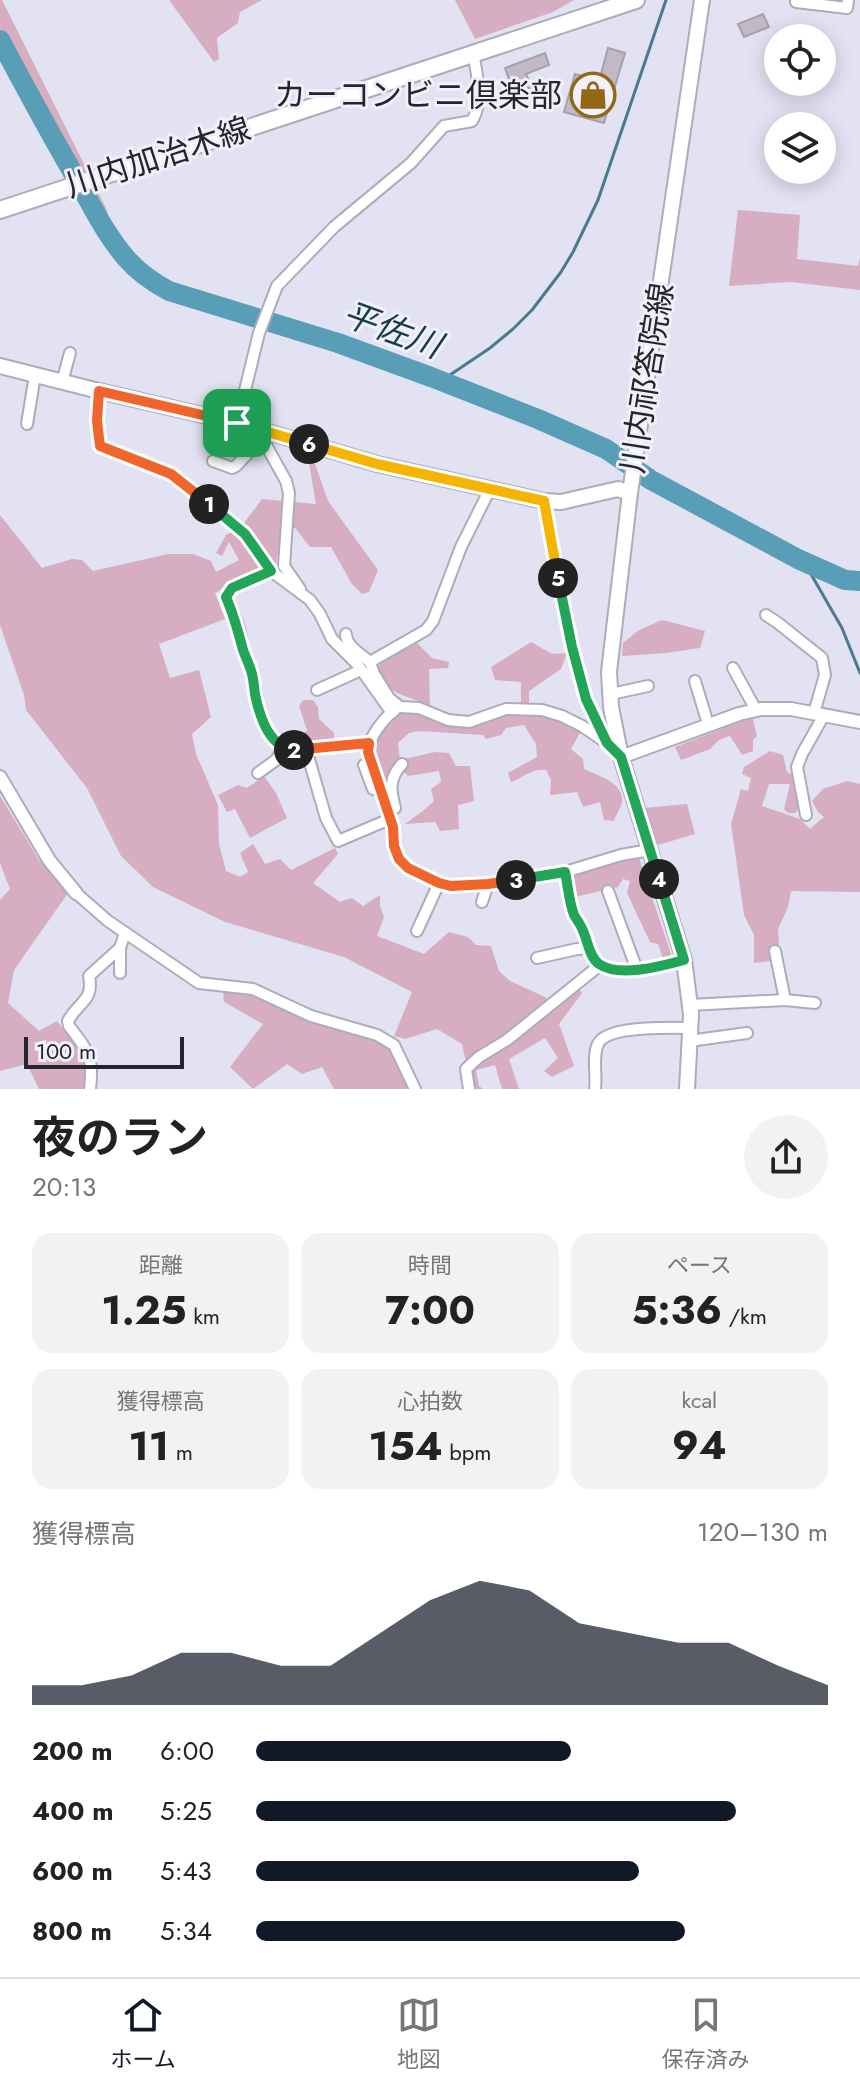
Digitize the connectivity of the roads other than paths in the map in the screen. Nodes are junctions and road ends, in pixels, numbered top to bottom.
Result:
1 (636, 0) edge
2 (702, 0) edge
3 (848, 0) edge
4 (796, 2) dead end
5 (473, 53) junction
6 (0, 210) edge
7 (70, 353) dead end
8 (0, 366) edge
9 (35, 375) junction
10 (62, 382) junction
11 (99, 391) junction
12 (237, 423) junction
13 (27, 424) dead end
14 (262, 434) junction
15 (213, 461) dead end
16 (631, 487) junction
17 (490, 489) junction
18 (544, 501) junction
19 (271, 571) junction
20 (310, 600) junction
21 (766, 615) dead end
22 (346, 634) dead end
23 (366, 666) junction
24 (733, 668) dead end
25 (695, 681) dead end
26 (648, 686) dead end
27 (317, 690) dead end
28 (611, 694) junction
29 (396, 710) junction
30 (756, 710) junction
31 (819, 714) junction
32 (860, 722) edge
33 (708, 724) junction
34 (369, 743) junction
35 (607, 743) junction
36 (283, 749) junction
37 (306, 749) junction
38 (621, 757) junction
39 (402, 764) dead end
40 (364, 765) dead end
41 (258, 773) dead end
42 (0, 777) edge
43 (381, 791) junction
44 (806, 815) dead end
45 (389, 816) junction
46 (650, 850) junction
47 (565, 872) junction
48 (439, 883) junction
49 (488, 884) junction
50 (608, 891) dead end
51 (76, 893) joint
52 (482, 902) dead end
53 (417, 931) dead end
54 (125, 933) junction
55 (120, 948) junction
56 (589, 948) junction
57 (775, 951) dead end
58 (537, 958) dead end
59 (684, 960) junction
60 (600, 965) junction
61 (637, 970) junction
62 (120, 973) dead end
63 (785, 1000) junction
64 (815, 1003) dead end
65 (690, 1005) junction
66 (747, 1033) dead end
67 (690, 1034) junction
68 (90, 1089) edge
69 (415, 1089) edge
70 (469, 1089) edge
71 (595, 1089) edge
72 (687, 1089) edge

1 - 5 main road, 川内加治木線
2 - 16 main road, 川内祁答院線
3 - 4 street
5 - 6 main road, 川内加治木線
5 - 12 street
7 - 10 street
8 - 9 main road, 川内祁答院線
9 - 10 main road, 川内祁答院線
9 - 13 street
10 - 11 main road, 川内祁答院線
11 - 12 main road, 川内祁答院線
11 - 19 street
12 - 14 main road, 川内祁答院線
14 - 15 street
14 - 17 main road, 川内祁答院線
14 - 20 street
16 - 18 main road, 川内祁答院線
16 - 28 main road
17 - 18 main road, 川内祁答院線
17 - 23 street
18 - 35 street
19 - 20 street
19 - 36 street
20 - 23 street
21 - 31 street
22 - 23 street
23 - 27 street
23 - 29 street
24 - 30 street
25 - 33 street
26 - 28 street
28 - 38 main road
29 - 34 street
29 - 35 street
30 - 31 street
30 - 33 street
31 - 32 street
31 - 44 street
33 - 38 street
34 - 37 street
34 - 43 street
35 - 38 street
36 - 37 street
36 - 41 street
37 - 45 street
38 - 46 main road
39 - 45 street
40 - 43 street
42 - 51 street
43 - 45 street
45 - 48 street
46 - 47 street
46 - 59 main road
47 - 49 street
47 - 56 street
48 - 49 street
48 - 53 street
49 - 52 street
50 - 61 street
51 - 54 street
54 - 55 street
54 - 69 street
55 - 62 street
55 - 68 street
56 - 58 street
56 - 60 street
57 - 63 street
59 - 61 street
59 - 65 main road
60 - 61 street
60 - 70 street
63 - 64 street
63 - 65 street
65 - 67 main road
66 - 67 street
67 - 71 street
67 - 72 main road

